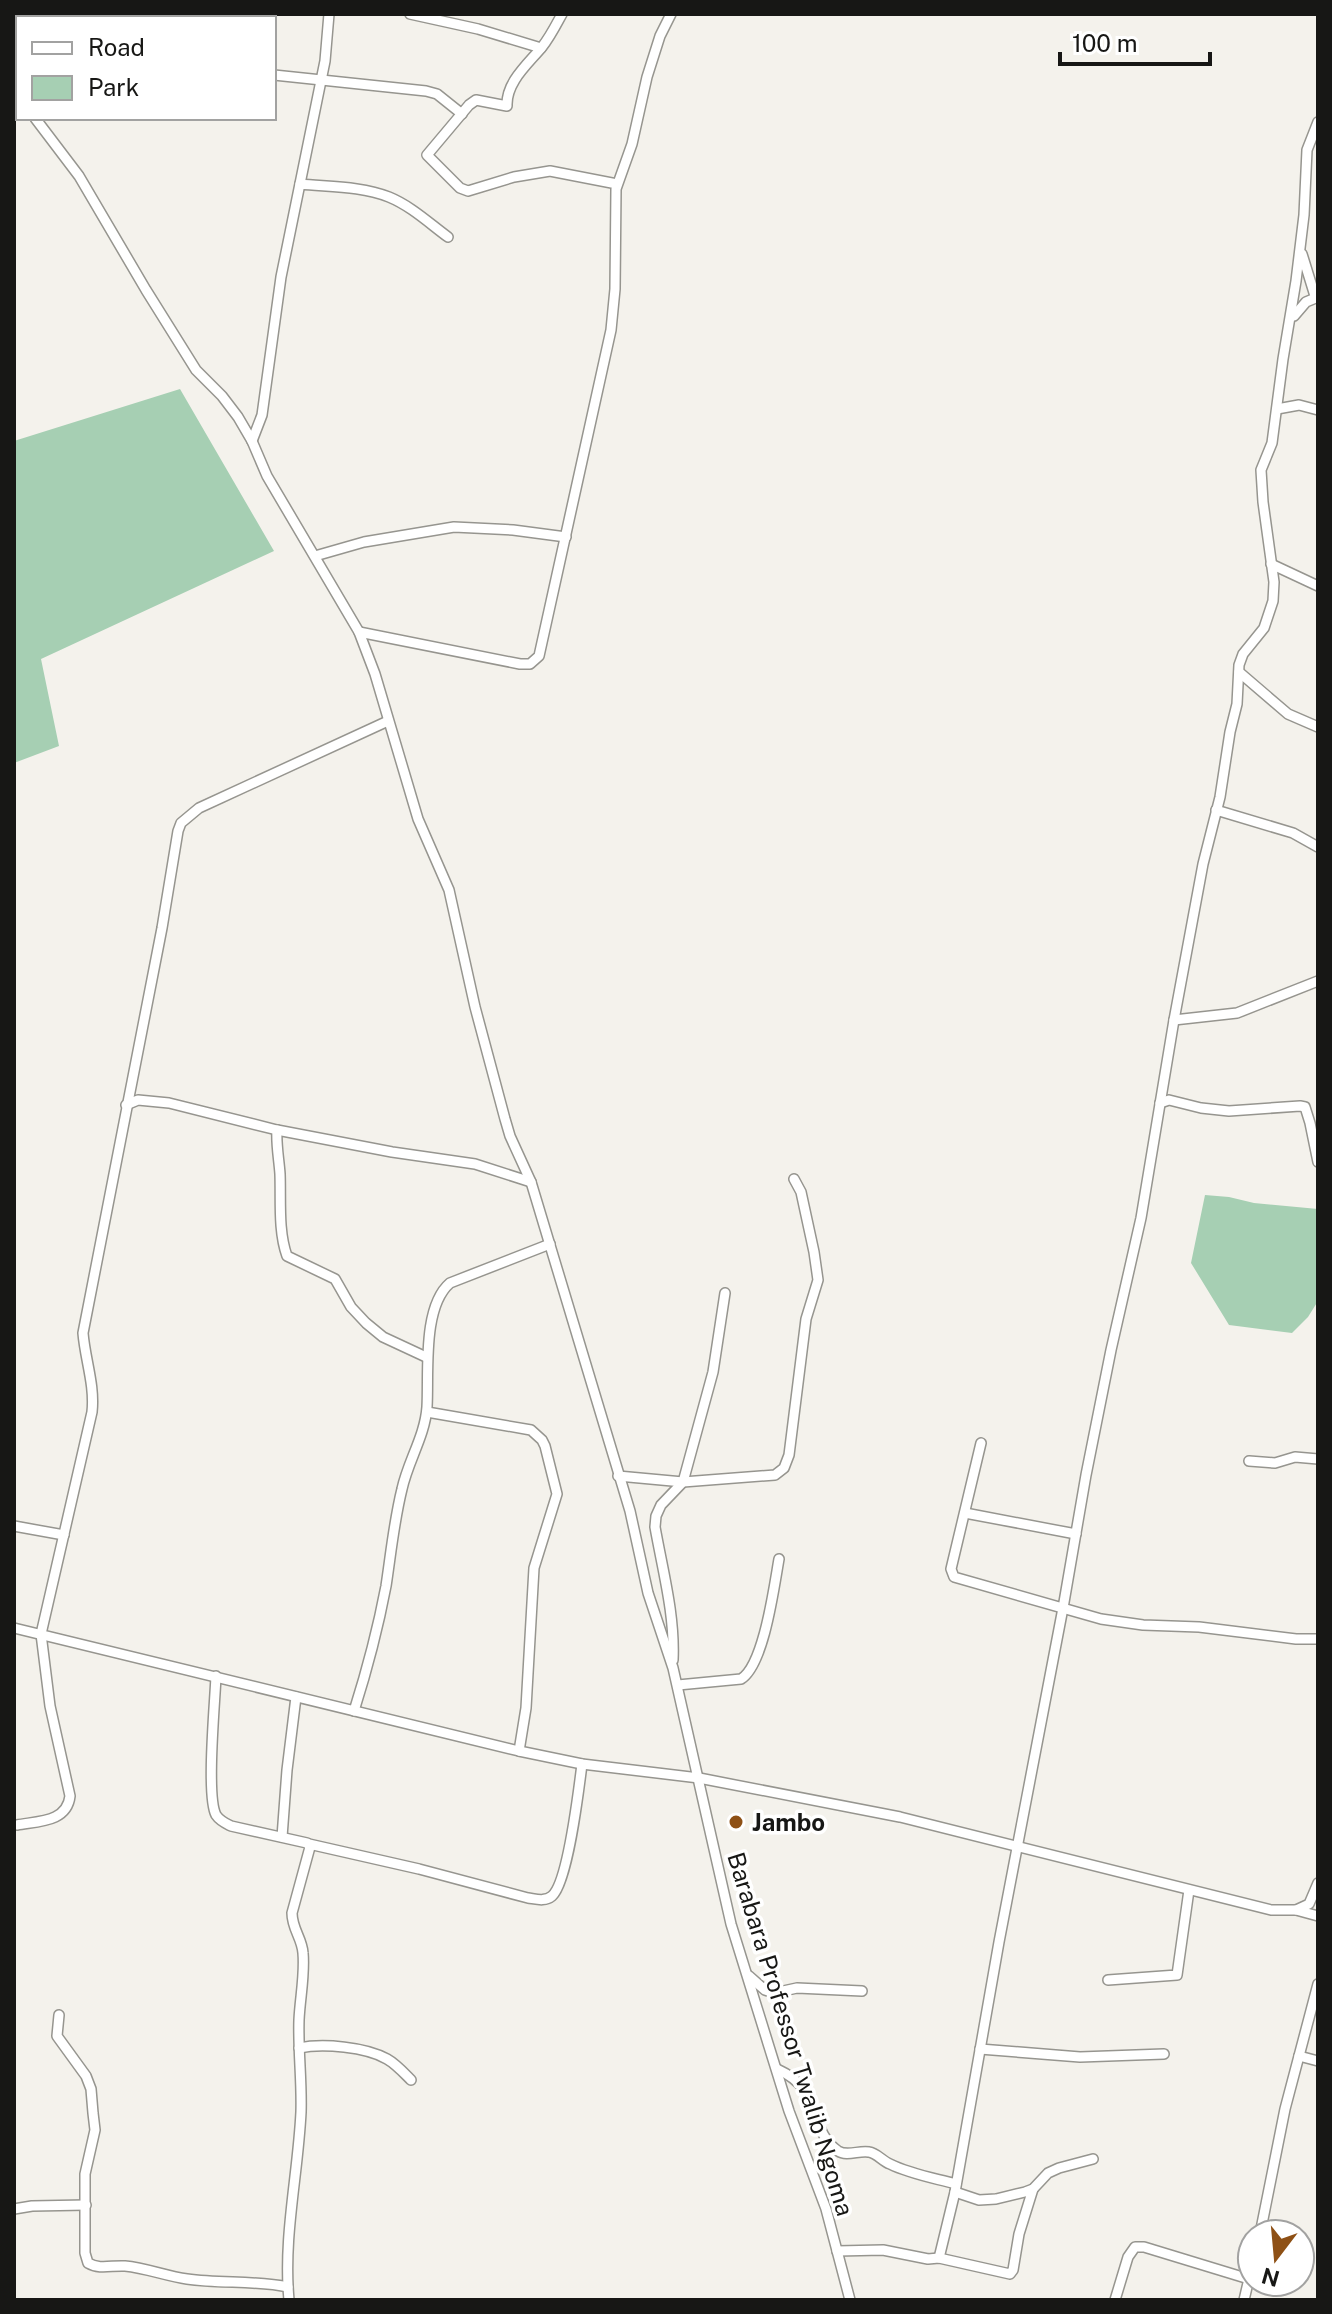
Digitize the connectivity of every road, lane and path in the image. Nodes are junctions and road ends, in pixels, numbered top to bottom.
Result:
1 (329, 14) edge
2 (410, 14) edge
3 (562, 14) edge
4 (671, 14) edge
5 (541, 48) junction
6 (276, 75) edge
7 (321, 79) junction
8 (462, 114) junction
9 (37, 120) edge
10 (1318, 122) edge
11 (300, 184) junction
12 (617, 184) junction
13 (448, 237) dead end
14 (1300, 246) junction
15 (1317, 296) edge
16 (1290, 322) junction
17 (1277, 409) junction
18 (1318, 410) edge
19 (252, 441) junction
20 (566, 537) junction
21 (315, 556) junction
22 (1271, 564) junction
23 (1318, 586) edge
24 (359, 632) junction
25 (1239, 672) junction
26 (388, 721) junction
27 (1318, 727) edge
28 (1216, 810) junction
29 (1318, 847) edge
30 (1318, 981) edge
31 (1174, 1020) junction
32 (1160, 1103) junction
33 (126, 1105) junction
34 (277, 1130) junction
35 (1318, 1162) edge
36 (794, 1179) dead end
37 (531, 1182) junction
38 (550, 1244) junction
39 (725, 1293) dead end
40 (426, 1357) junction
41 (427, 1412) junction
42 (981, 1443) dead end
43 (1318, 1459) edge
44 (1249, 1461) dead end
45 (618, 1476) junction
46 (683, 1482) junction
47 (965, 1513) junction
48 (14, 1526) edge
49 (1076, 1534) junction
50 (64, 1535) junction
51 (779, 1559) dead end
52 (1063, 1608) junction
53 (14, 1628) edge
54 (41, 1634) junction
55 (1318, 1639) edge
56 (673, 1668) junction
57 (216, 1676) junction
58 (678, 1685) junction
59 (296, 1697) junction
60 (354, 1711) junction
61 (519, 1751) junction
62 (582, 1764) junction
63 (699, 1778) junction
64 (17, 1825) dead end
65 (282, 1837) junction
66 (309, 1844) junction
67 (1017, 1846) junction
68 (1318, 1883) edge
69 (1189, 1890) junction
70 (1296, 1910) junction
71 (1318, 1916) edge
72 (746, 1973) junction
73 (1108, 1980) dead end
74 (1318, 1984) edge
75 (862, 1991) dead end
76 (59, 2015) dead end
77 (299, 2048) junction
78 (980, 2049) junction
79 (1164, 2054) dead end
80 (1299, 2056) junction
81 (1318, 2061) edge
82 (777, 2069) junction
83 (411, 2080) dead end
84 (1093, 2159) dead end
85 (955, 2188) junction
86 (1033, 2189) junction
87 (86, 2205) junction
88 (14, 2209) edge
89 (1263, 2218) edge
90 (837, 2251) junction
91 (939, 2258) junction
92 (1236, 2275) edge
93 (288, 2287) junction
94 (289, 2300) edge
95 (850, 2300) edge
96 (1115, 2300) edge

1 - 7 street
2 - 5 street
3 - 5 street
4 - 12 street
5 - 8 street
6 - 7 street
7 - 8 street
7 - 11 street
8 - 12 street
9 - 19 street
10 - 14 street
11 - 13 street
11 - 19 street
12 - 20 street
14 - 15 street
14 - 16 street
15 - 16 street
16 - 17 street
17 - 18 street
17 - 22 street
19 - 21 street
20 - 21 street
20 - 24 street
21 - 24 street
22 - 23 street
22 - 25 street
24 - 26 street
25 - 27 street
25 - 28 street
26 - 33 street
26 - 37 street
28 - 29 street
28 - 31 street
30 - 31 street
31 - 32 street
32 - 35 street
32 - 49 street
33 - 34 street
33 - 50 street
34 - 37 street
34 - 40 street
36 - 46 street
37 - 38 street
38 - 40 street
38 - 45 street
39 - 46 street
40 - 41 street
41 - 60 street
41 - 61 street
42 - 47 street
43 - 44 street
45 - 46 street
45 - 56 street
46 - 56 street
47 - 49 street
47 - 52 street
48 - 50 street
49 - 52 street
50 - 54 street
51 - 58 street
52 - 55 street
52 - 67 street
53 - 54 street
54 - 57 street
54 - 64 street
56 - 58 street, Barabara Professor Twalib Ngoma
57 - 59 street
57 - 65 street
58 - 63 street, Barabara Professor Twalib Ngoma
59 - 60 street
59 - 65 street
60 - 61 street
61 - 62 street
62 - 63 street
62 - 66 street
63 - 67 street
63 - 72 street, Barabara Professor Twalib Ngoma
65 - 66 street
66 - 77 street
67 - 69 street
67 - 78 street
68 - 70 street
69 - 70 street
69 - 73 street
70 - 71 street
72 - 75 street
72 - 82 street, Barabara Professor Twalib Ngoma
74 - 80 street
76 - 87 street
77 - 83 street
77 - 93 street
78 - 79 street
78 - 85 street
80 - 81 street
80 - 89 street
82 - 85 street
82 - 90 street, Barabara Professor Twalib Ngoma
84 - 86 street
85 - 86 street
85 - 91 street
86 - 91 street
87 - 88 street
87 - 93 street
90 - 91 street
90 - 95 street, Barabara Professor Twalib Ngoma
92 - 96 street
93 - 94 street

